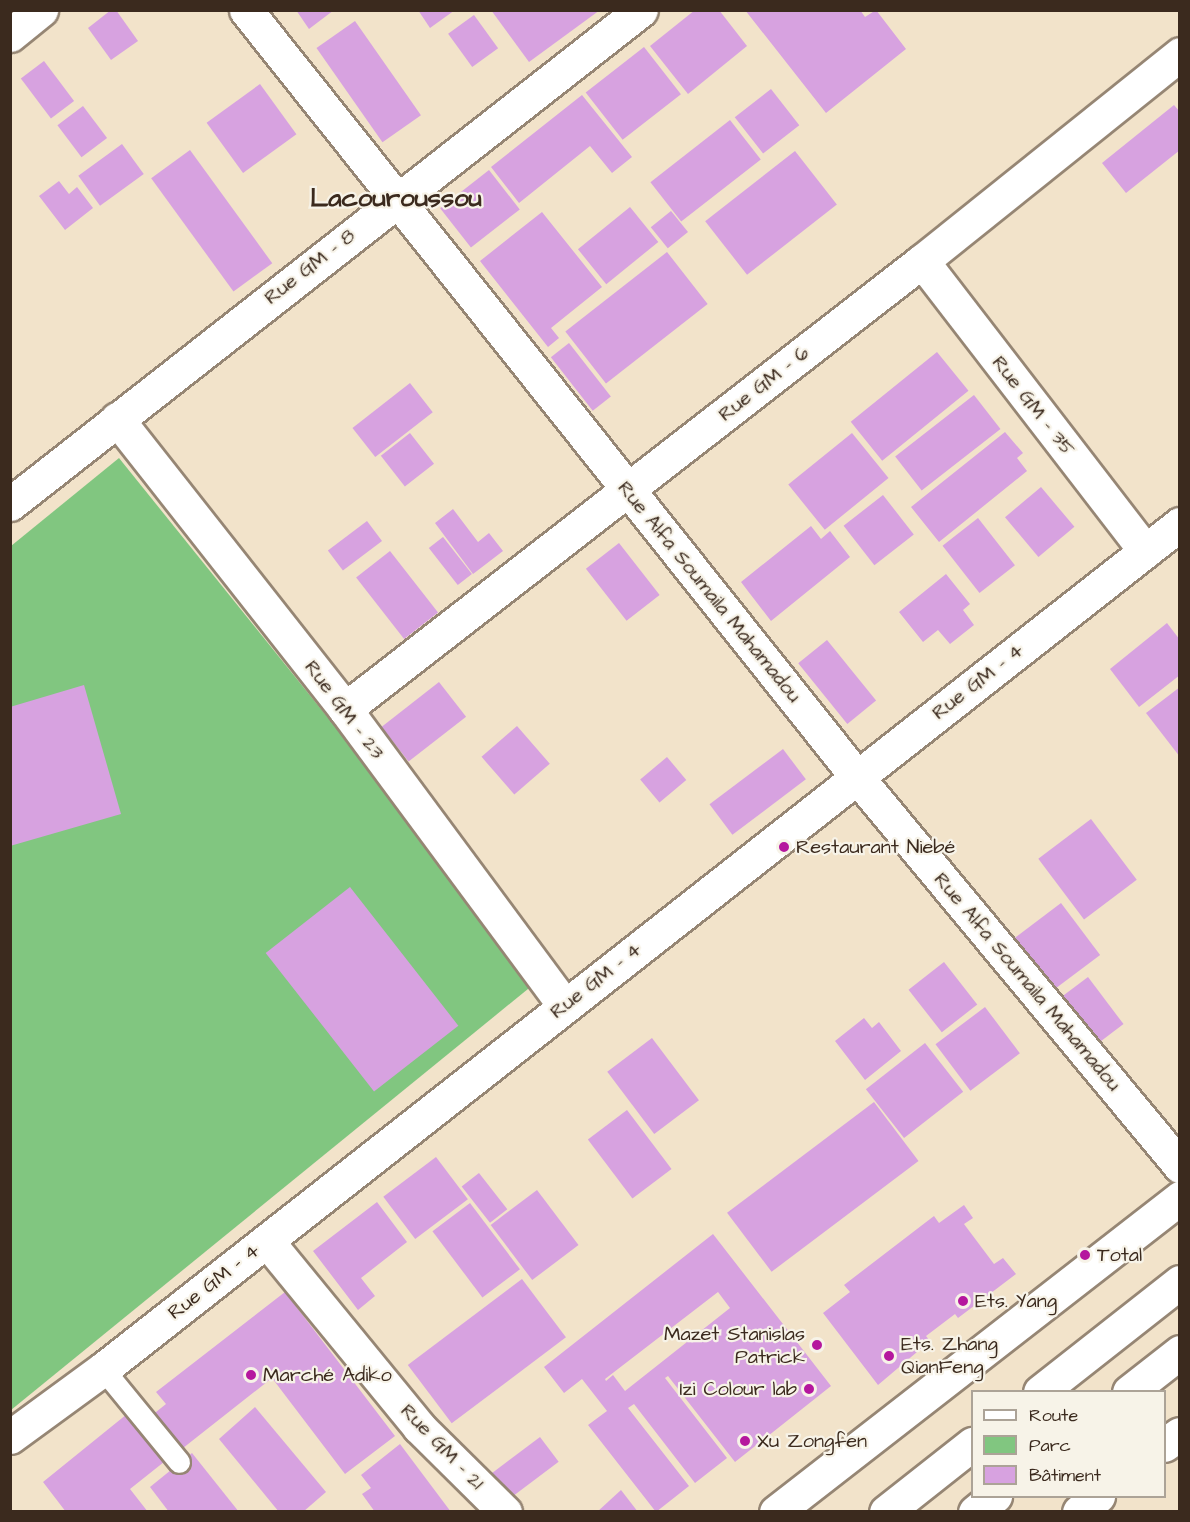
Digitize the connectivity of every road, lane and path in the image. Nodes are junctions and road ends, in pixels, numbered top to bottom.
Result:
1 (41, 10) edge
2 (246, 10) edge
3 (641, 10) edge
4 (10, 35) edge
5 (1179, 54) edge
6 (396, 199) junction
7 (922, 261) junction
8 (117, 419) junction
9 (627, 489) junction
10 (10, 504) edge
11 (1179, 524) edge
12 (1145, 551) junction
13 (345, 709) junction
14 (856, 777) junction
15 (564, 1005) junction
16 (1179, 1166) edge
17 (1179, 1198) edge
18 (267, 1241) junction
19 (1179, 1282) edge
20 (1179, 1352) edge
21 (103, 1369) junction
22 (1043, 1390) edge
23 (1132, 1390) edge
24 (1179, 1434) edge
25 (10, 1437) edge
26 (1166, 1444) edge
27 (971, 1445) edge
28 (179, 1462) dead end
29 (994, 1498) edge
30 (1097, 1498) edge
31 (505, 1512) edge
32 (776, 1512) edge
33 (886, 1512) edge
34 (975, 1512) edge
35 (1079, 1512) edge

1 - 4 main road
2 - 6 main road, Rue Alfa Soumaila Mahamadou
3 - 6 main road, Rue GM - 8
5 - 7 main road, Rue GM - 6
6 - 8 main road, Rue GM - 8
6 - 9 main road, Rue Alfa Soumaila Mahamadou
7 - 9 main road, Rue GM - 6
7 - 12 main road, Rue GM - 35
8 - 10 main road, Rue GM - 8
8 - 13 main road, Rue GM - 23
9 - 13 main road, Rue GM - 6
9 - 14 main road, Rue Alfa Soumaila Mahamadou
11 - 12 main road, Rue GM - 4
12 - 14 main road, Rue GM - 4
13 - 15 main road, Rue GM - 23
14 - 15 main road, Rue GM - 4
14 - 16 main road, Rue Alfa Soumaila Mahamadou
15 - 18 main road, Rue GM - 4
17 - 32 main road
18 - 21 main road, Rue GM - 4
18 - 31 main road, Rue GM - 21
19 - 22 main road
20 - 23 main road
21 - 25 main road, Rue GM - 4
21 - 28 lane
24 - 26 main road
27 - 33 main road
29 - 34 main road
30 - 35 main road

